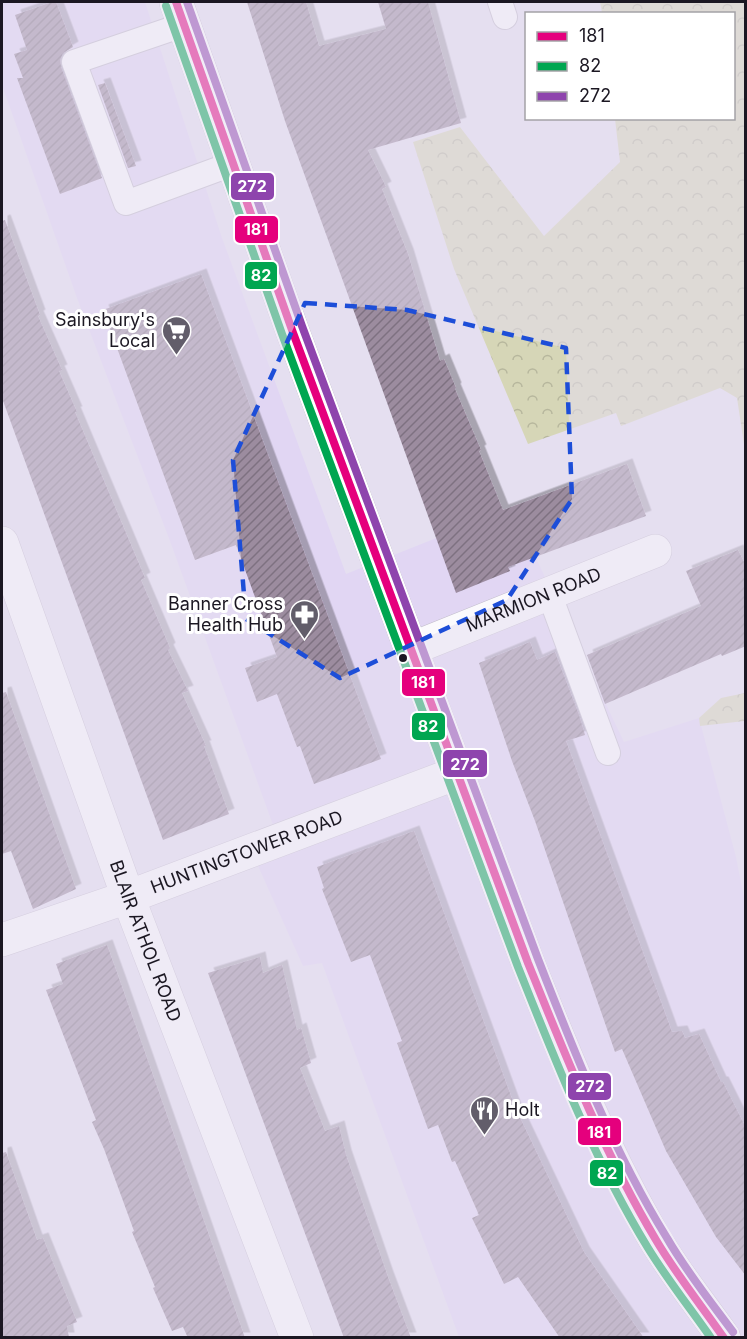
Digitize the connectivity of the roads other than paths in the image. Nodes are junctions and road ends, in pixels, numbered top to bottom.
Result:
1 (180, 13) edge
2 (232, 164) junction
3 (2, 543) edge
4 (655, 551) dead end
5 (549, 593) junction
6 (411, 649) junction
7 (608, 753) dead end
8 (457, 773) junction
9 (128, 897) junction
10 (2, 940) edge
11 (297, 1338) edge
12 (724, 1338) edge

1 - 2 street
1 - 2 lane
2 - 6 street
3 - 9 street, BLAIR ATHOL ROAD
4 - 5 street, MARMION ROAD
5 - 6 street, MARMION ROAD
5 - 7 lane
6 - 8 street
8 - 9 street, HUNTINGTOWER ROAD
8 - 12 street
9 - 10 street, HUNTINGTOWER ROAD
9 - 11 street, BLAIR ATHOL ROAD

